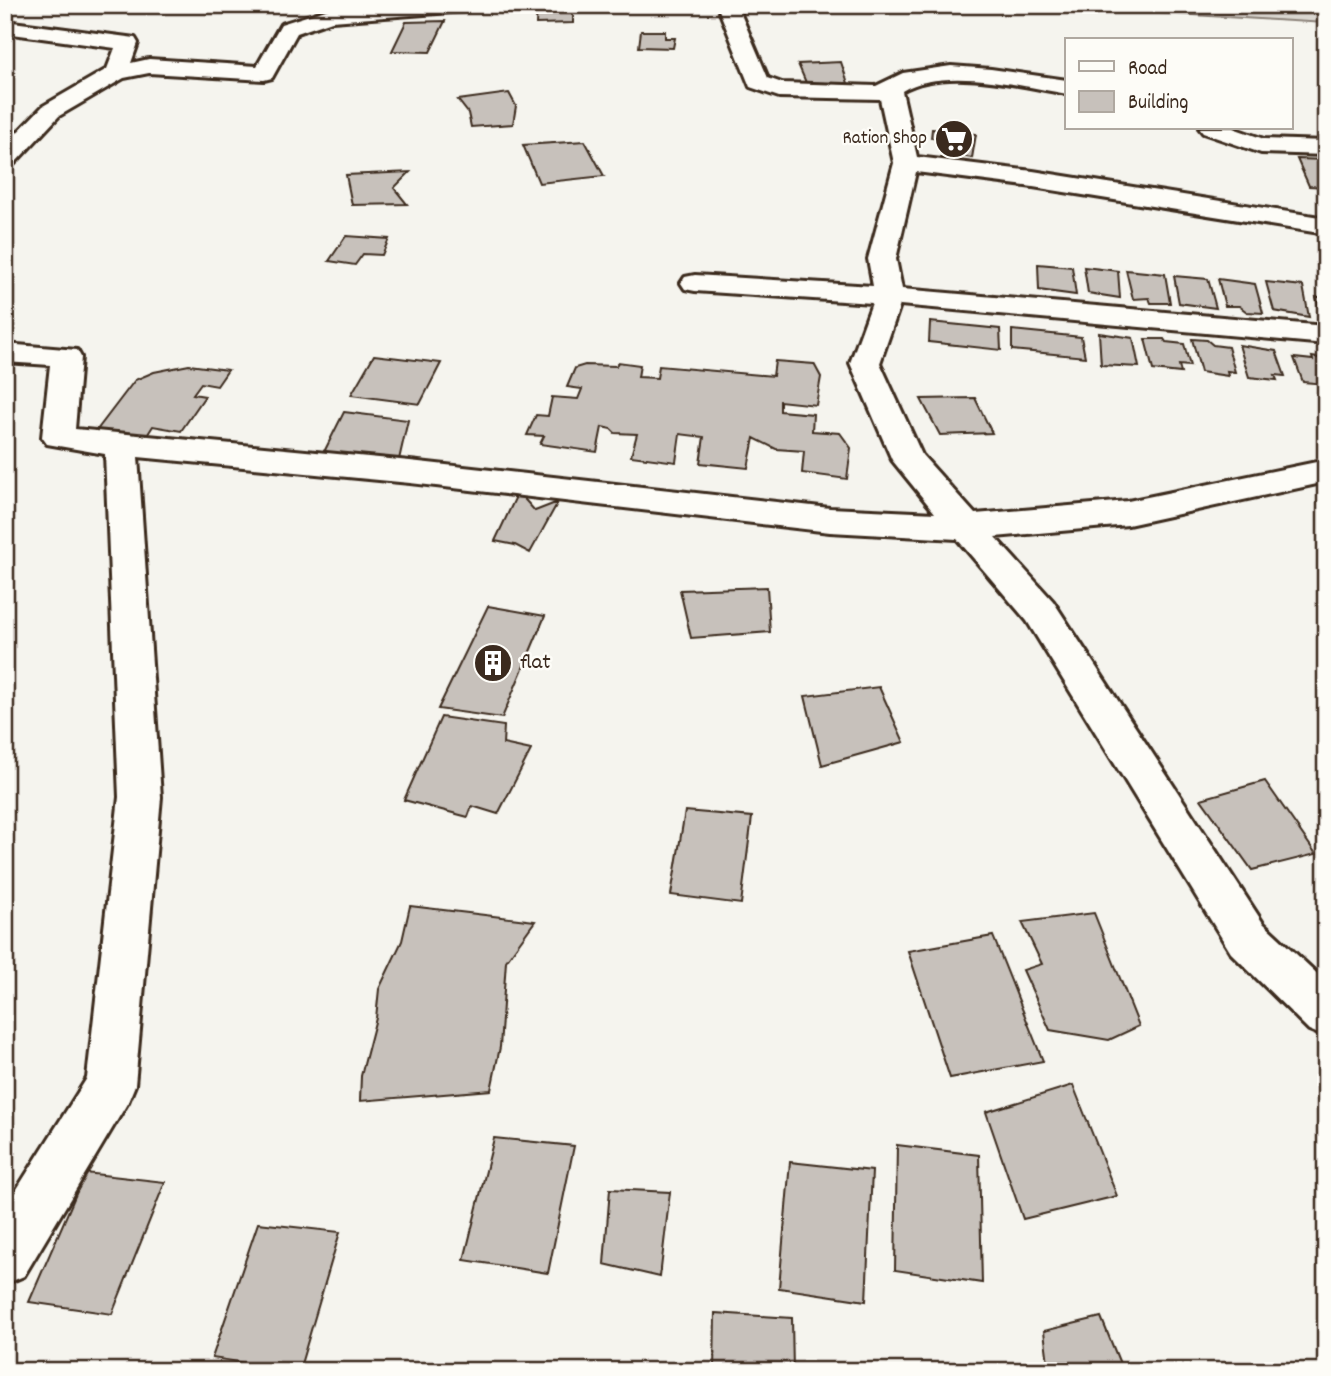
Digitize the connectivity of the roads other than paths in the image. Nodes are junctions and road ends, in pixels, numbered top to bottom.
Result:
1 (464, 5) edge
2 (727, 5) edge
3 (5, 27) edge
4 (117, 73) junction
5 (1065, 87) edge
6 (890, 90) junction
7 (1217, 130) edge
8 (1326, 148) edge
9 (5, 159) edge
10 (906, 163) junction
11 (1326, 226) edge
12 (695, 283) dead end
13 (888, 296) junction
14 (1326, 335) edge
15 (5, 353) edge
16 (121, 446) junction
17 (1326, 471) edge
18 (967, 527) junction
19 (1326, 1014) edge
20 (5, 1257) edge

1 - 4 street
2 - 6 street
3 - 4 street
4 - 9 street
5 - 6 street
6 - 10 street
7 - 8 street
10 - 11 street
10 - 13 street
12 - 13 street
13 - 14 street
13 - 18 street
15 - 16 street
16 - 18 street
16 - 20 street
17 - 18 street
18 - 19 street

